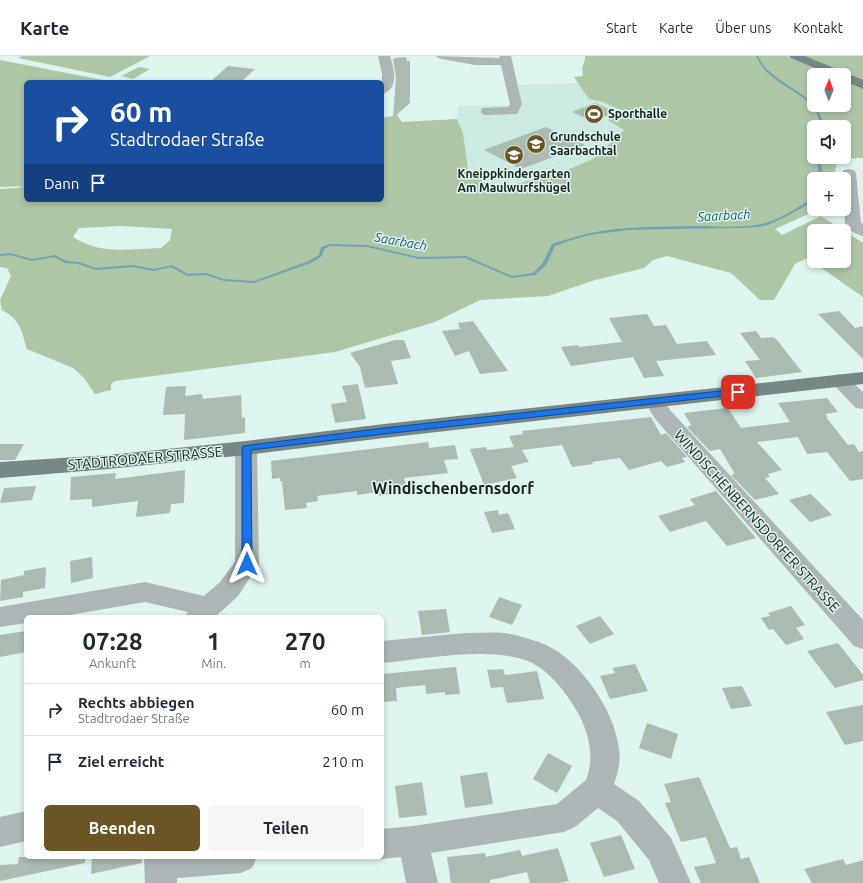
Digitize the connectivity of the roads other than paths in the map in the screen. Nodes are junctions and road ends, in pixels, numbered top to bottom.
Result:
1 (384, 56) edge
2 (442, 56) edge
3 (795, 56) edge
4 (506, 59) edge
5 (824, 68) edge
6 (851, 79) edge
7 (863, 85) edge
8 (384, 88) edge
9 (487, 111) dead end
10 (851, 190) edge
11 (863, 231) edge
12 (863, 378) edge
13 (839, 380) junction
14 (654, 401) junction
15 (863, 404) edge
16 (246, 448) junction
17 (0, 470) edge
18 (202, 612) edge
19 (0, 617) edge
20 (863, 638) edge
21 (384, 652) edge
22 (597, 790) junction
23 (24, 826) edge
24 (0, 832) edge
25 (413, 841) junction
26 (384, 844) edge
27 (226, 859) edge
28 (161, 868) edge
29 (422, 883) edge
30 (675, 883) edge

1 - 8 street
2 - 4 street
3 - 5 main road
4 - 9 street
6 - 7 main road
10 - 11 street
12 - 13 main road, STADTRODAER STRASSE
13 - 14 main road, STADTRODAER STRASSE
13 - 15 street
14 - 16 main road, STADTRODAER STRASSE
14 - 20 street, WINDISCHENBERNSDORFER STRASSE
16 - 17 main road, STADTRODAER STRASSE
16 - 18 street
18 - 19 street
21 - 22 street
22 - 25 street
22 - 30 street
23 - 24 street
25 - 26 street
25 - 29 street
27 - 28 street

